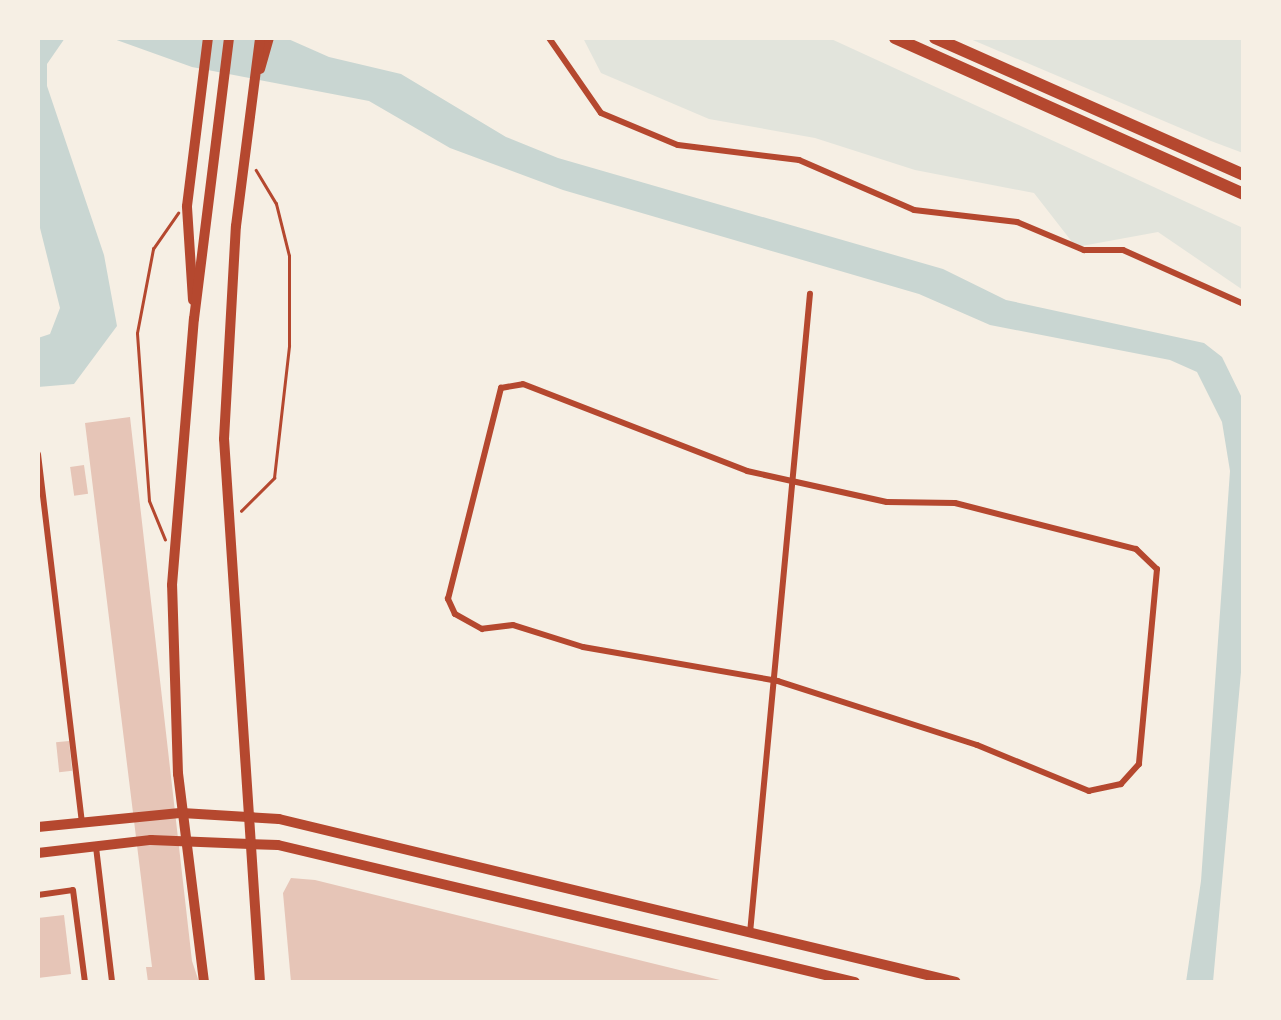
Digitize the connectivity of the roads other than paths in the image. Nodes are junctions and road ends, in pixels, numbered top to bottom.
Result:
1 (208, 38) edge
2 (229, 38) edge
3 (260, 38) edge
4 (269, 38) edge
5 (549, 38) edge
6 (895, 38) edge
7 (935, 38) edge
8 (252, 94) junction
9 (1244, 175) edge
10 (1244, 194) edge
11 (810, 294) dead end
12 (1244, 304) edge
13 (194, 319) junction
14 (38, 454) edge
15 (797, 477) junction
16 (778, 681) junction
17 (182, 813) junction
18 (246, 815) junction
19 (82, 822) junction
20 (38, 828) edge
21 (185, 840) junction
22 (246, 842) junction
23 (96, 846) junction
24 (38, 853) edge
25 (38, 895) edge
26 (750, 933) junction
27 (85, 982) edge
28 (112, 982) edge
29 (204, 982) edge
30 (260, 982) edge
31 (855, 982) edge
32 (956, 982) edge

1 - 13 main road
2 - 13 main road
3 - 8 main road
4 - 8 main road
5 - 12 street
6 - 10 highway
7 - 9 highway
8 - 18 main road
11 - 15 street
13 - 17 main road
14 - 19 street
15 - 16 street
15 - 16 street
15 - 16 street
16 - 26 street
17 - 18 main road
17 - 19 main road
17 - 21 main road
18 - 22 main road
18 - 26 main road
19 - 20 main road
21 - 22 main road
21 - 23 main road
21 - 29 main road
22 - 30 main road
22 - 31 main road
23 - 24 main road
23 - 28 street
25 - 27 street
26 - 32 main road

